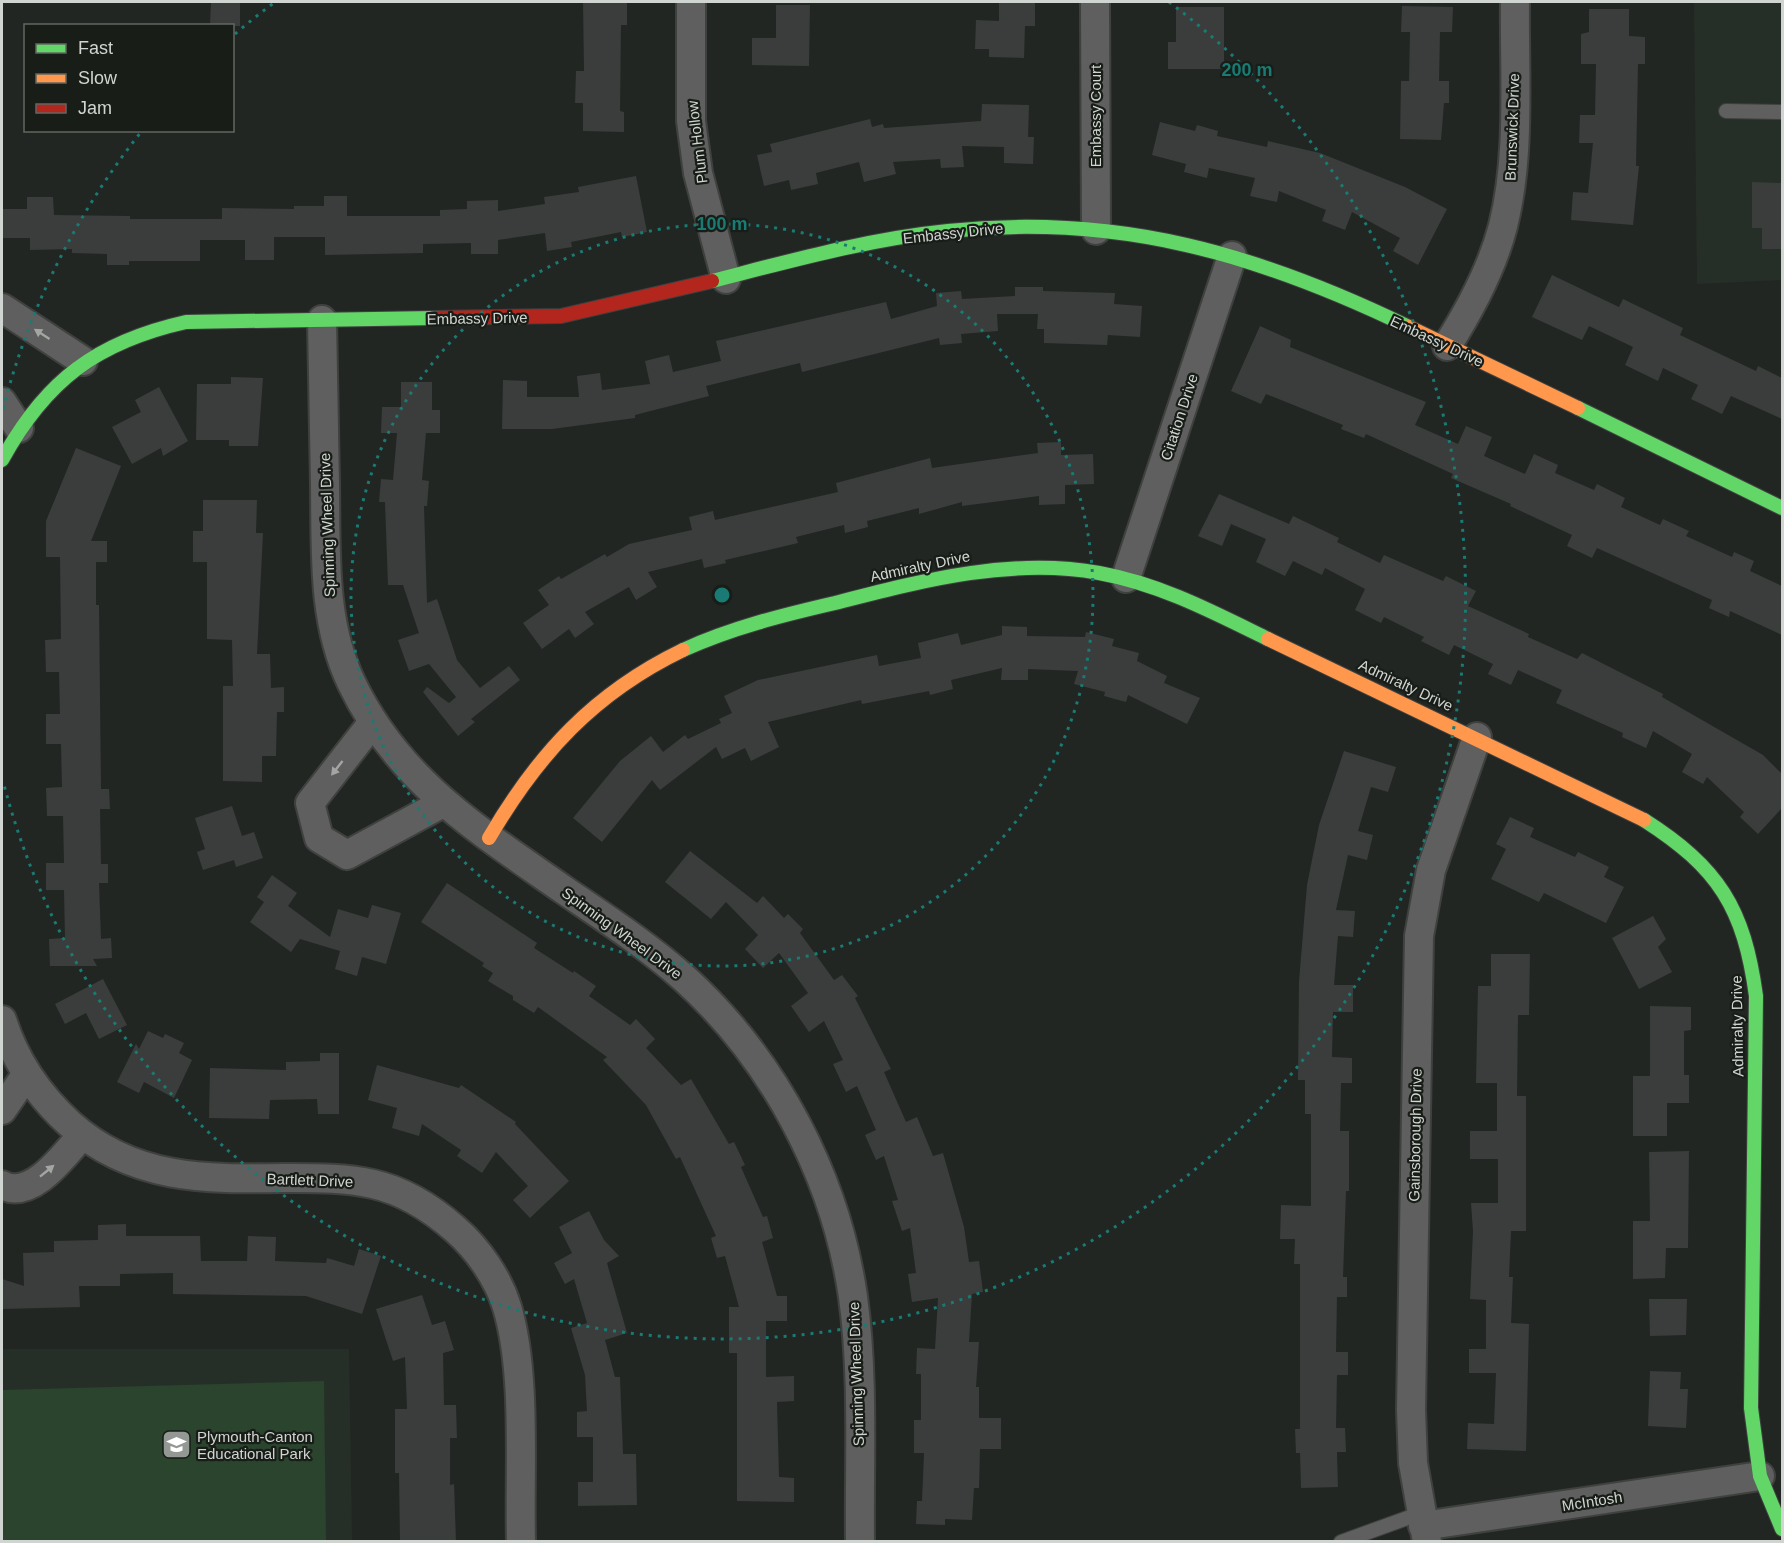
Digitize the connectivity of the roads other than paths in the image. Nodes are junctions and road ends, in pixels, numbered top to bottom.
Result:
1 (691, 2) edge
2 (1095, 2) edge
3 (1515, 2) edge
4 (1725, 111) dead end
5 (1782, 112) edge
6 (1096, 230) junction
7 (1232, 256) junction
8 (726, 279) junction
9 (2, 308) edge
10 (322, 320) junction
11 (1447, 346) junction
12 (83, 361) junction
13 (2, 402) edge
14 (19, 428) junction
15 (2, 460) edge
16 (1782, 508) edge
17 (1126, 579) junction
18 (373, 722) junction
19 (1477, 737) junction
20 (443, 803) junction
21 (489, 838) junction
22 (2, 1020) edge
23 (26, 1075) junction
24 (2, 1110) edge
25 (82, 1135) junction
26 (2, 1185) edge
27 (1760, 1476) junction
28 (1423, 1527) edge
29 (1782, 1529) edge
30 (520, 1542) edge
31 (860, 1542) edge
32 (1341, 1542) edge

1 - 8 street, Plum Hollow
2 - 6 street, Embassy Court
3 - 11 street, Brunswick Drive
4 - 5 lane
6 - 7 street, Embassy Drive
6 - 8 street, Embassy Drive
7 - 11 street, Embassy Drive
7 - 17 street, Citation Drive
8 - 10 street, Embassy Drive
12 -> 9 street
10 - 12 street, Embassy Drive
10 - 18 street, Spinning Wheel Drive
11 - 16 street, Embassy Drive
12 - 14 street, Embassy Drive
13 - 14 street
14 - 15 street
17 - 19 street, Admiralty Drive
17 - 21 street, Admiralty Drive
18 - 20 street, Spinning Wheel Drive
18 -> 20 street
19 - 27 street, Admiralty Drive
19 - 28 street, Gainsborough Drive
20 - 21 street, Spinning Wheel Drive
21 - 31 street, Spinning Wheel Drive
22 - 23 street, Bartlett Drive
23 - 24 street
23 - 25 street, Bartlett Drive
26 -> 25 street
25 - 30 street, Bartlett Drive
27 - 28 street, McIntosh
27 - 29 street, Admiralty Drive
28 - 32 lane

